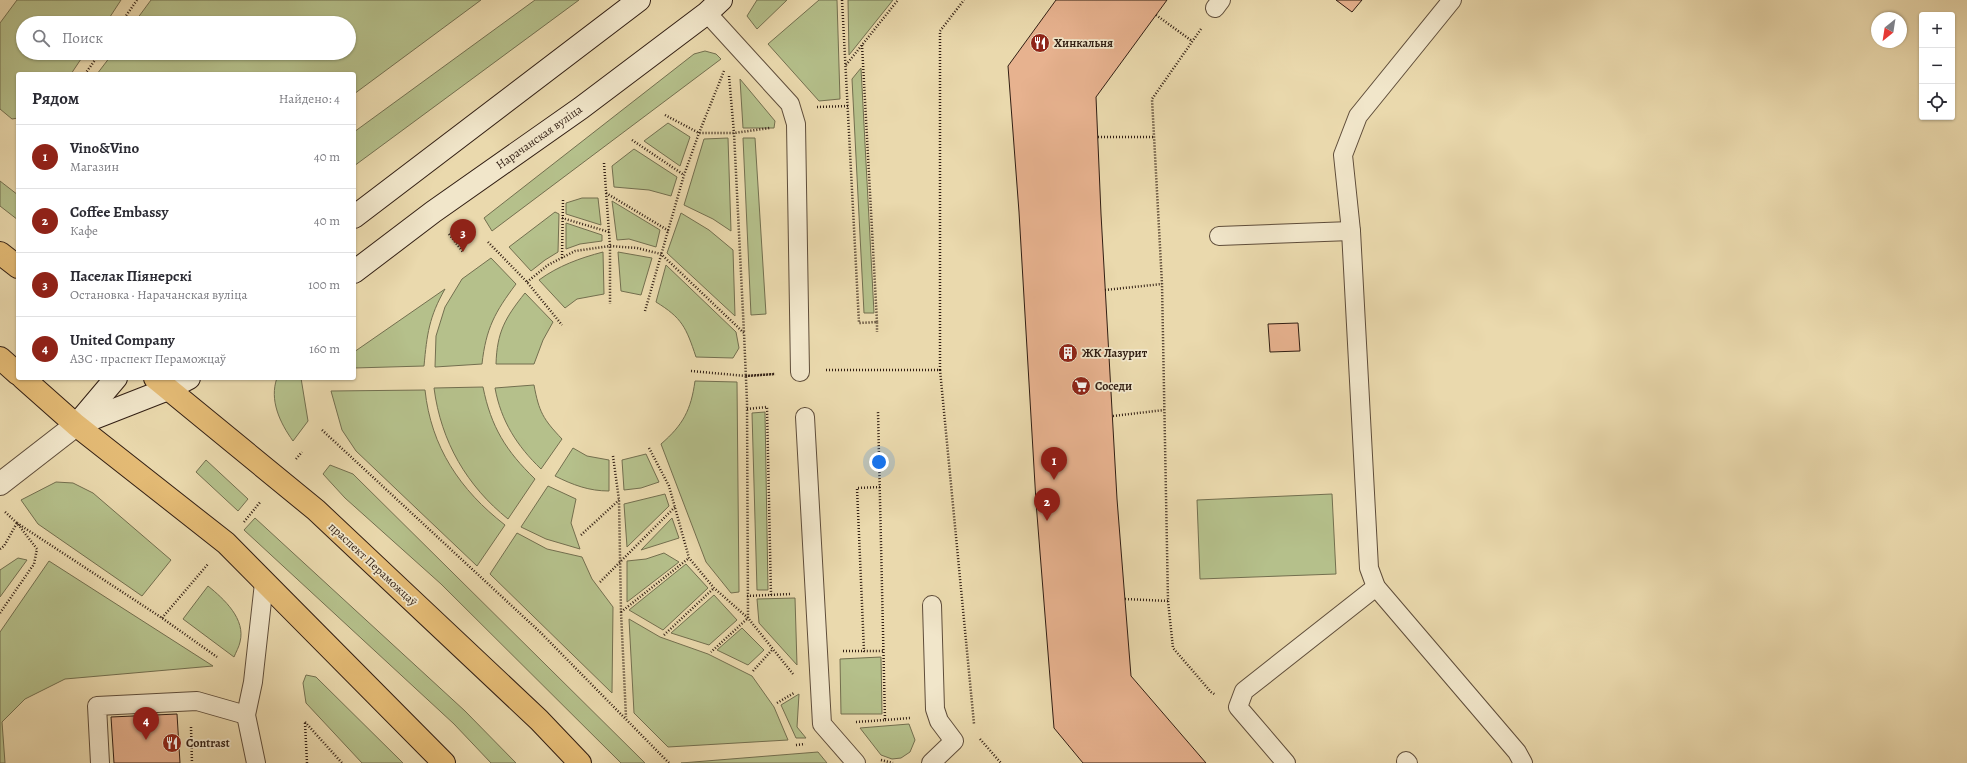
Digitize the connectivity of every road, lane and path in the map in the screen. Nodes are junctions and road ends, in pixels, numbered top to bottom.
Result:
1 (137, 0) edge
2 (639, 0) edge
3 (842, 0) edge
4 (898, 0) edge
5 (964, 0) edge
6 (1452, 0) edge
7 (1218, 4) edge
8 (714, 7) edge
9 (1156, 15) dead end
10 (126, 16) edge
11 (1192, 42) junction
12 (862, 45) junction
13 (95, 60) edge
14 (846, 66) junction
15 (86, 72) edge
16 (665, 115) dead end
17 (796, 124) junction
18 (699, 133) junction
19 (734, 133) junction
20 (1098, 137) dead end
21 (1155, 137) junction
22 (632, 140) dead end
23 (604, 163) dead end
24 (684, 175) junction
25 (606, 193) junction
26 (562, 200) dead end
27 (356, 215) edge
28 (562, 218) junction
29 (669, 231) junction
30 (1351, 231) junction
31 (609, 232) junction
32 (1219, 236) dead end
33 (488, 242) dead end
34 (610, 246) junction
35 (0, 253) edge
36 (661, 254) junction
37 (562, 258) junction
38 (16, 265) edge
39 (356, 270) edge
40 (527, 282) junction
41 (1162, 284) junction
42 (1105, 290) dead end
43 (610, 304) dead end
44 (645, 311) dead end
45 (877, 322) junction
46 (562, 325) dead end
47 (877, 332) dead end
48 (744, 334) junction
49 (0, 358) edge
50 (822, 370) dead end
51 (940, 370) junction
52 (692, 371) dead end
53 (16, 372) edge
54 (800, 372) dead end
55 (746, 376) junction
56 (25, 380) edge
57 (114, 380) edge
58 (180, 380) edge
59 (161, 384) edge
60 (747, 409) junction
61 (1164, 410) junction
62 (878, 412) dead end
63 (1113, 416) dead end
64 (806, 417) dead end
65 (76, 425) junction
66 (322, 430) dead end
67 (649, 448) dead end
68 (302, 452) dead end
69 (613, 456) dead end
70 (280, 479) junction
71 (0, 484) edge
72 (880, 487) junction
73 (619, 500) junction
74 (0, 507) edge
75 (675, 507) junction
76 (17, 523) junction
77 (580, 535) dead end
78 (226, 543) junction
79 (0, 549) edge
80 (689, 558) junction
81 (621, 559) junction
82 (600, 582) dead end
83 (264, 583) junction
84 (1376, 587) junction
85 (714, 588) junction
86 (771, 595) dead end
87 (1125, 599) dead end
88 (1168, 601) junction
89 (932, 605) dead end
90 (621, 612) junction
91 (0, 613) edge
92 (162, 618) junction
93 (748, 618) junction
94 (664, 635) dead end
95 (772, 650) junction
96 (884, 651) junction
97 (711, 652) dead end
98 (217, 657) dead end
99 (753, 671) dead end
100 (794, 676) dead end
101 (797, 691) dead end
102 (777, 703) dead end
103 (1238, 707) junction
104 (246, 715) junction
105 (626, 717) junction
106 (885, 720) junction
107 (913, 720) dead end
108 (822, 724) junction
109 (975, 726) dead end
110 (975, 734) dead end
111 (796, 744) dead end
112 (807, 744) dead end
113 (341, 762) edge
114 (100, 763) edge
115 (256, 763) edge
116 (307, 763) edge
117 (444, 763) edge
118 (580, 763) edge
119 (669, 763) edge
120 (856, 763) edge
121 (931, 763) edge
122 (1001, 763) edge
123 (1286, 763) edge
124 (1523, 763) edge

1 - 10 path
2 - 27 main road
3 - 14 path
4 - 12 path
5 - 51 path
6 - 30 lane
7 - 11 path
8 - 17 lane
8 - 39 main road, Нарачанская вуліца
9 - 11 path
11 - 21 path
12 - 14 path
12 - 45 path
13 - 15 path
14 - 45 path
16 - 18 path
17 - 19 path
17 - 54 lane
18 - 19 path
18 - 19 path
18 - 24 path
19 - 48 path
20 - 21 path
21 - 41 path
22 - 24 path
23 - 25 path
24 - 29 path
25 - 29 path
25 - 31 path
26 - 28 path
28 - 31 path
28 - 37 path
29 - 36 path
30 - 32 lane
30 - 84 lane
31 - 34 path
33 - 40 path
34 - 36 path
34 - 37 path
34 - 43 path
35 - 38 main road
36 - 44 path
36 - 48 path
37 - 40 path
40 - 46 path
41 - 42 path
41 - 61 path
45 - 47 path
48 - 55 path
49 - 53 main road
50 - 51 path
51 - 109 path
52 - 55 path
55 - 60 path
56 - 65 main road
57 - 65 main road
58 - 59 main road
59 - 65 main road
59 - 70 main road, праспект Пераможцаў
60 - 86 path
60 - 93 path
61 - 63 path
61 - 88 path
62 - 72 path
64 - 108 lane
65 - 71 main road
65 - 78 main road
66 - 105 path
67 - 75 path
68 - 70 path
69 - 73 path
70 - 78 path
70 - 118 main road, праспект Пераможцаў
72 - 96 path
72 - 96 path
73 - 77 path
73 - 81 path
74 - 76 path
75 - 80 path
75 - 81 path
76 - 79 path
76 - 91 path
76 - 92 path
78 - 83 main road
78 - 92 path
80 - 85 path
80 - 90 path
81 - 82 path
81 - 90 path
83 - 104 lane
83 - 117 main road
84 - 103 lane
84 - 124 lane
85 - 93 path
85 - 94 path
87 - 88 path
88 - 103 path
89 - 121 lane
90 - 105 path
92 - 98 path
93 - 95 path
93 - 97 path
95 - 99 path
95 - 100 path
96 - 106 path
101 - 102 path
103 - 123 lane
104 - 114 lane
104 - 115 lane
105 - 119 path
106 - 107 path
106 - 108 path
108 - 120 lane
110 - 122 path
111 - 112 path
113 - 116 path

